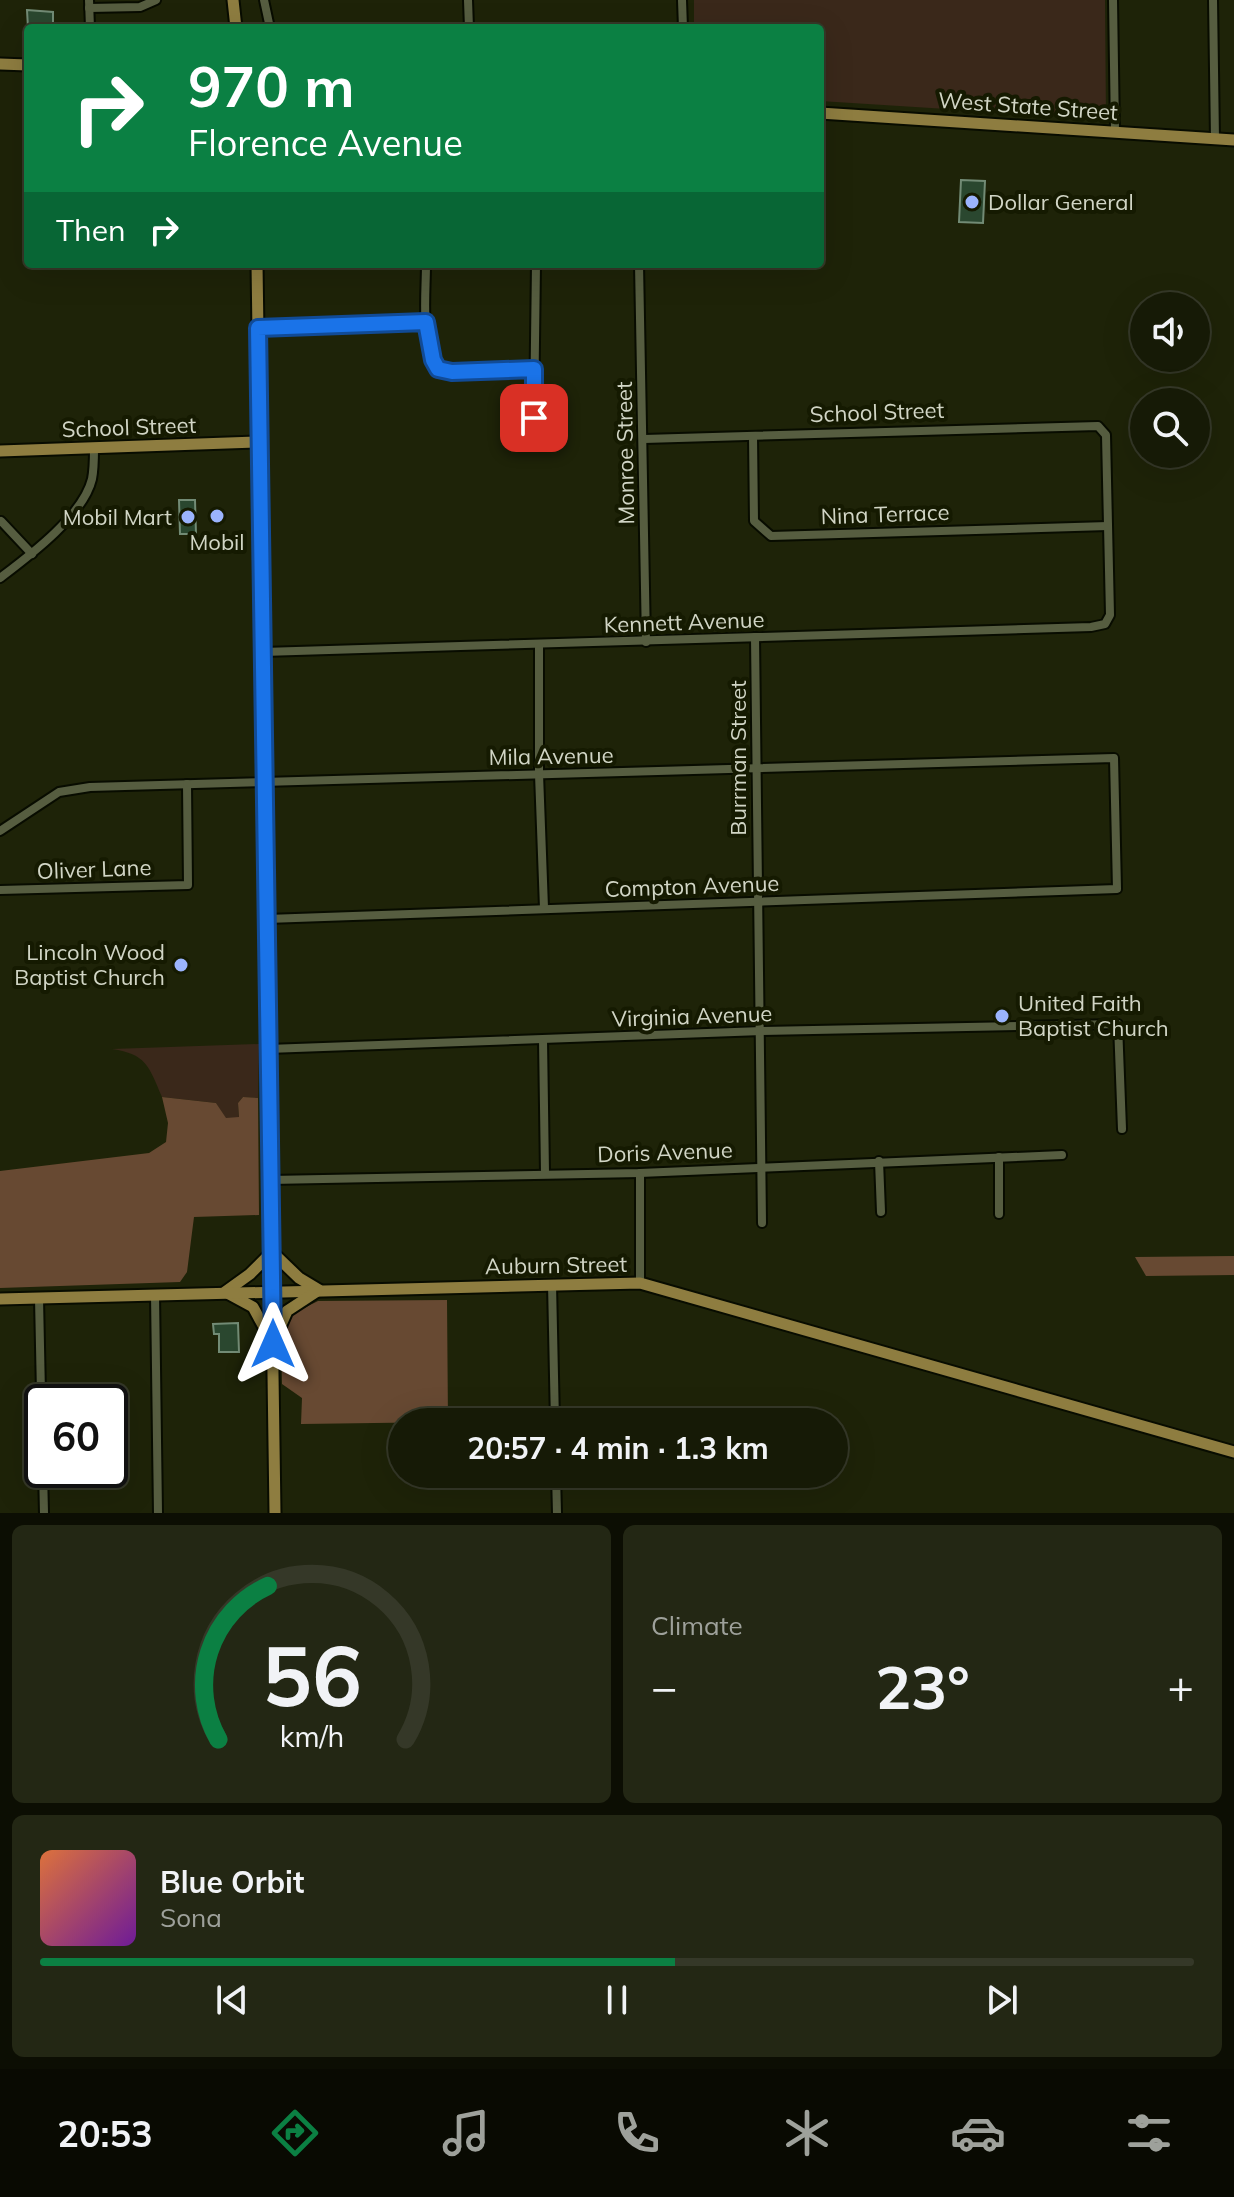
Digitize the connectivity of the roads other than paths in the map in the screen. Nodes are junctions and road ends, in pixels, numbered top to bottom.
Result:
1 (156, 0) edge
2 (233, 0) edge
3 (264, 0) edge
4 (468, 0) edge
5 (682, 0) edge
6 (1113, 0) edge
7 (1213, 0) edge
8 (89, 4) edge
9 (90, 24) edge
10 (236, 24) edge
11 (269, 24) edge
12 (469, 24) edge
13 (683, 24) edge
14 (0, 64) edge
15 (24, 65) edge
16 (824, 113) edge
17 (1115, 131) junction
18 (1215, 139) junction
19 (1234, 140) edge
20 (257, 268) edge
21 (426, 268) edge
22 (536, 268) edge
23 (639, 268) edge
24 (426, 322) junction
25 (258, 328) junction
26 (534, 369) junction
27 (534, 418) dead end
28 (753, 436) junction
29 (644, 439) junction
30 (259, 442) junction
31 (94, 448) junction
32 (0, 451) edge
33 (1, 521) edge
34 (1108, 526) junction
35 (32, 554) junction
36 (0, 578) edge
37 (755, 637) junction
38 (646, 642) junction
39 (539, 645) junction
40 (263, 652) junction
41 (756, 769) junction
42 (539, 774) junction
43 (263, 782) junction
44 (187, 784) junction
45 (0, 831) edge
46 (1117, 889) joint
47 (0, 890) edge
48 (756, 902) junction
49 (544, 908) junction
50 (267, 919) junction
51 (762, 1031) junction
52 (543, 1040) junction
53 (268, 1049) junction
54 (1122, 1129) dead end
55 (1062, 1155) dead end
56 (999, 1157) junction
57 (879, 1161) junction
58 (761, 1167) junction
59 (545, 1173) junction
60 (640, 1173) junction
61 (270, 1180) junction
62 (881, 1212) dead end
63 (999, 1214) dead end
64 (762, 1223) dead end
65 (272, 1252) junction
66 (640, 1283) junction
67 (552, 1284) junction
68 (320, 1290) junction
69 (273, 1291) junction
70 (225, 1292) junction
71 (155, 1294) junction
72 (39, 1298) junction
73 (0, 1299) edge
74 (273, 1344) junction
75 (41, 1384) edge
76 (555, 1408) edge
77 (1234, 1452) edge
78 (43, 1488) edge
79 (556, 1488) edge
80 (44, 1513) edge
81 (158, 1513) edge
82 (275, 1513) edge
83 (557, 1513) edge

1 - 8 street
2 - 10 main road
3 - 11 street
4 - 12 street
5 - 13 street
6 - 17 street
7 - 18 street
8 - 9 street
14 - 15 main road
16 - 17 main road, West State Street
17 - 18 main road, West State Street
18 - 19 main road, West State Street
20 - 25 main road
21 - 24 street
22 - 26 street
23 - 29 street, Monroe Street
24 - 25 street
24 - 26 street
25 - 30 main road
26 - 27 street
28 - 29 street, School Street
28 - 34 street, Nina Terrace
28 - 34 street, School Street
29 - 38 street, Monroe Street
30 - 31 main road, School Street
30 - 40 main road
31 - 32 main road, School Street
31 - 35 street
33 - 35 street
34 - 37 street, Kennett Avenue
35 - 36 street
37 - 38 street, Kennett Avenue
37 - 41 street, Burrman Street
38 - 39 street, Kennett Avenue
39 - 40 street, Kennett Avenue
39 - 42 street
40 - 43 main road
41 - 42 street, Mila Avenue
41 - 46 street, Mila Avenue
41 - 48 street, Burrman Street
42 - 43 street, Mila Avenue
42 - 49 street
43 - 44 street, Mila Avenue
43 - 50 main road
44 - 45 street, Mila Avenue
44 - 47 street, Oliver Lane
46 - 48 street, Compton Avenue
48 - 49 street, Compton Avenue
48 - 51 street, Burrman Street
49 - 50 street, Compton Avenue
50 - 53 main road
51 - 52 street, Virginia Avenue
51 - 54 street, Virginia Avenue
51 - 58 street, Burrman Street
52 - 53 street, Virginia Avenue
52 - 59 street
53 - 61 main road
55 - 56 street, Doris Avenue
56 - 57 street, Doris Avenue
56 - 63 street
57 - 58 street, Doris Avenue
57 - 62 street
58 - 60 street, Doris Avenue
58 - 64 street, Burrman Street
59 - 60 street, Doris Avenue
59 - 61 street, Doris Avenue
60 - 66 street
61 - 65 main road
65 - 68 main road
65 - 69 main road
65 - 70 main road
66 - 67 main road, Auburn Street
66 - 77 main road, Auburn Street
67 - 68 main road, Auburn Street
67 - 76 street
68 - 69 main road, Auburn Street
68 - 74 main road
69 - 70 main road, Auburn Street
69 - 74 main road
70 - 71 main road, Auburn Street
70 - 74 main road
71 - 72 main road, Auburn Street
71 - 81 street
72 - 73 main road, Auburn Street
72 - 75 street
74 - 82 main road
78 - 80 street
79 - 83 street

